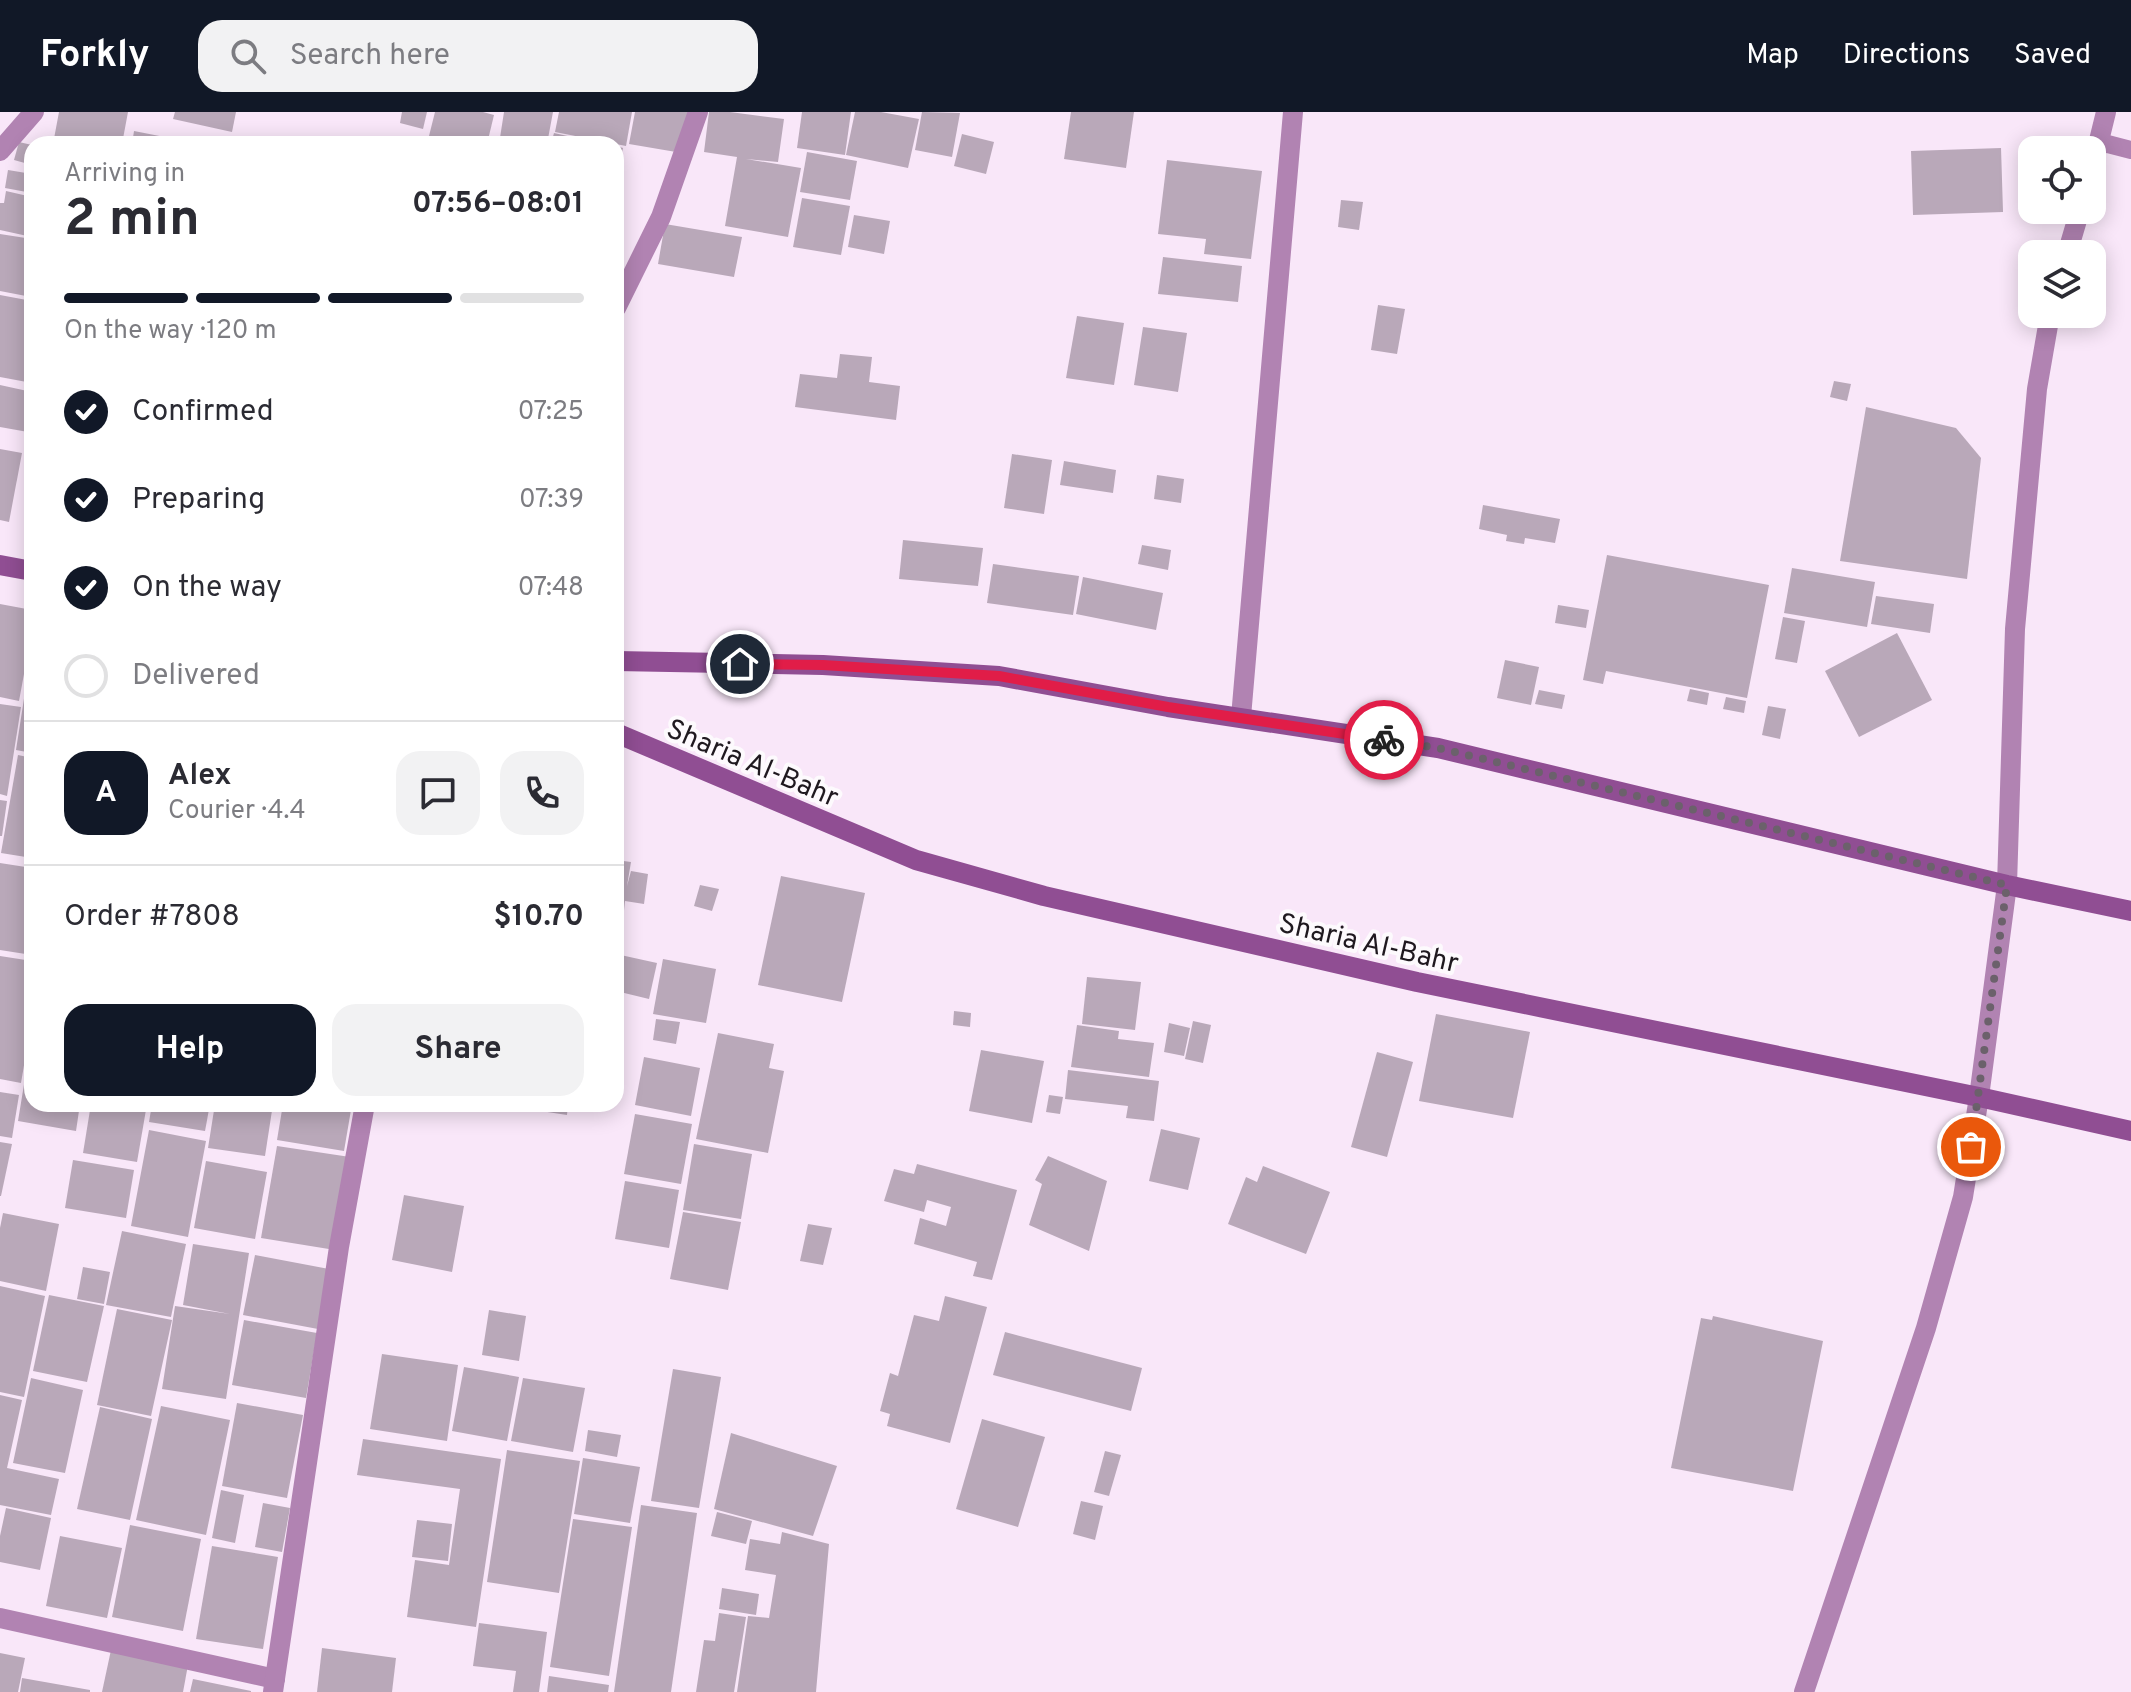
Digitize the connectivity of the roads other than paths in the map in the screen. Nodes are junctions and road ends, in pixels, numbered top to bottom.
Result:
1 (34, 112) edge
2 (698, 112) edge
3 (1293, 112) edge
4 (2106, 112) edge
5 (2101, 136) edge
6 (2106, 144) edge
7 (2131, 150) edge
8 (0, 151) edge
9 (624, 292) edge
10 (2048, 328) edge
11 (0, 565) edge
12 (24, 570) edge
13 (624, 661) edge
14 (1241, 717) junction
15 (624, 736) edge
16 (2007, 885) junction
17 (2131, 911) edge
18 (1979, 1097) junction
19 (364, 1112) edge
20 (2131, 1131) edge
21 (0, 1618) edge
22 (274, 1685) edge
23 (1804, 1692) edge

1 - 8 street
2 - 9 street
3 - 14 street
4 - 5 street
6 - 7 lane
10 - 16 street
11 - 12 main road
13 - 14 main road
14 - 16 main road
15 - 18 main road, Sharia Al-Bahr
16 - 17 main road
16 - 18 street
18 - 20 main road, Sharia Al-Bahr
18 - 23 street
19 - 22 street
21 - 22 street

